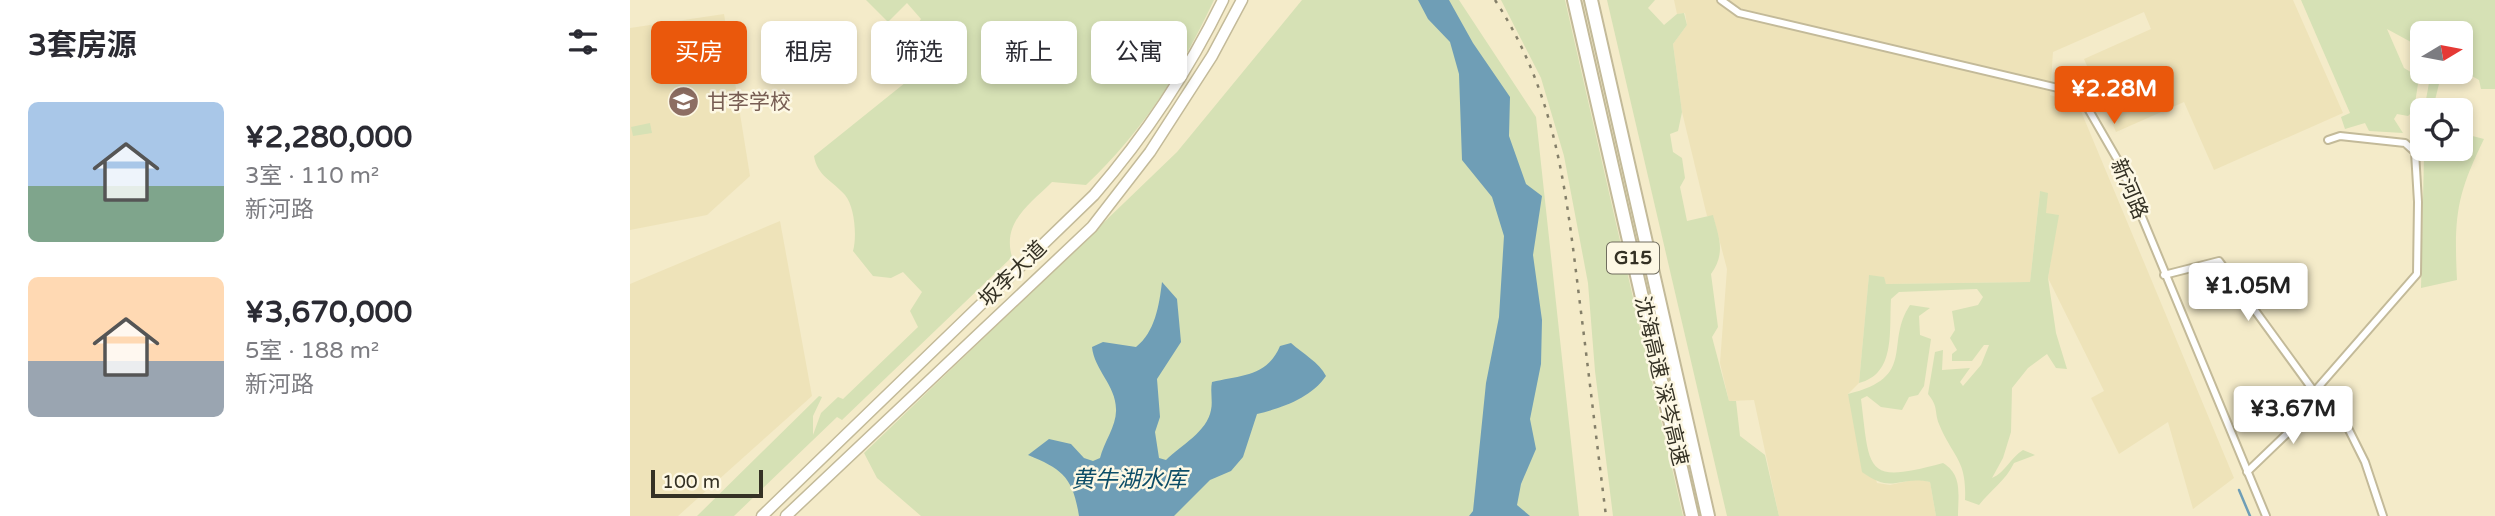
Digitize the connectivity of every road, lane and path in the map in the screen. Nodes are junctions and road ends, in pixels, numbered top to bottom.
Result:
1 (1223, 0) edge
2 (1242, 0) edge
3 (1574, 0) edge
4 (1591, 0) edge
5 (1721, 0) edge
6 (2328, 141) dead end
7 (2164, 275) junction
8 (1678, 385) junction
9 (2314, 392) junction
10 (2321, 401) junction
11 (2247, 472) junction
12 (762, 516) edge
13 (786, 516) edge
14 (1692, 516) edge
15 (1708, 516) edge
16 (1714, 516) edge
17 (2266, 516) edge
18 (2383, 516) edge

1 - 12 main road, 坂李大道
2 - 13 main road, 坂李大道
3 - 14 highway, 沈海高速 深岑高速 / G15
4 - 8 highway, 沈海高速 深岑高速 / G15
5 - 7 street, 新河路
6 - 9 street
7 - 9 street
7 - 11 street, 新河路
8 - 15 highway, 沈海高速 深岑高速 / G15
8 - 16 highway
9 - 10 street
10 - 11 street
10 - 18 street
11 - 17 street, 新河路

